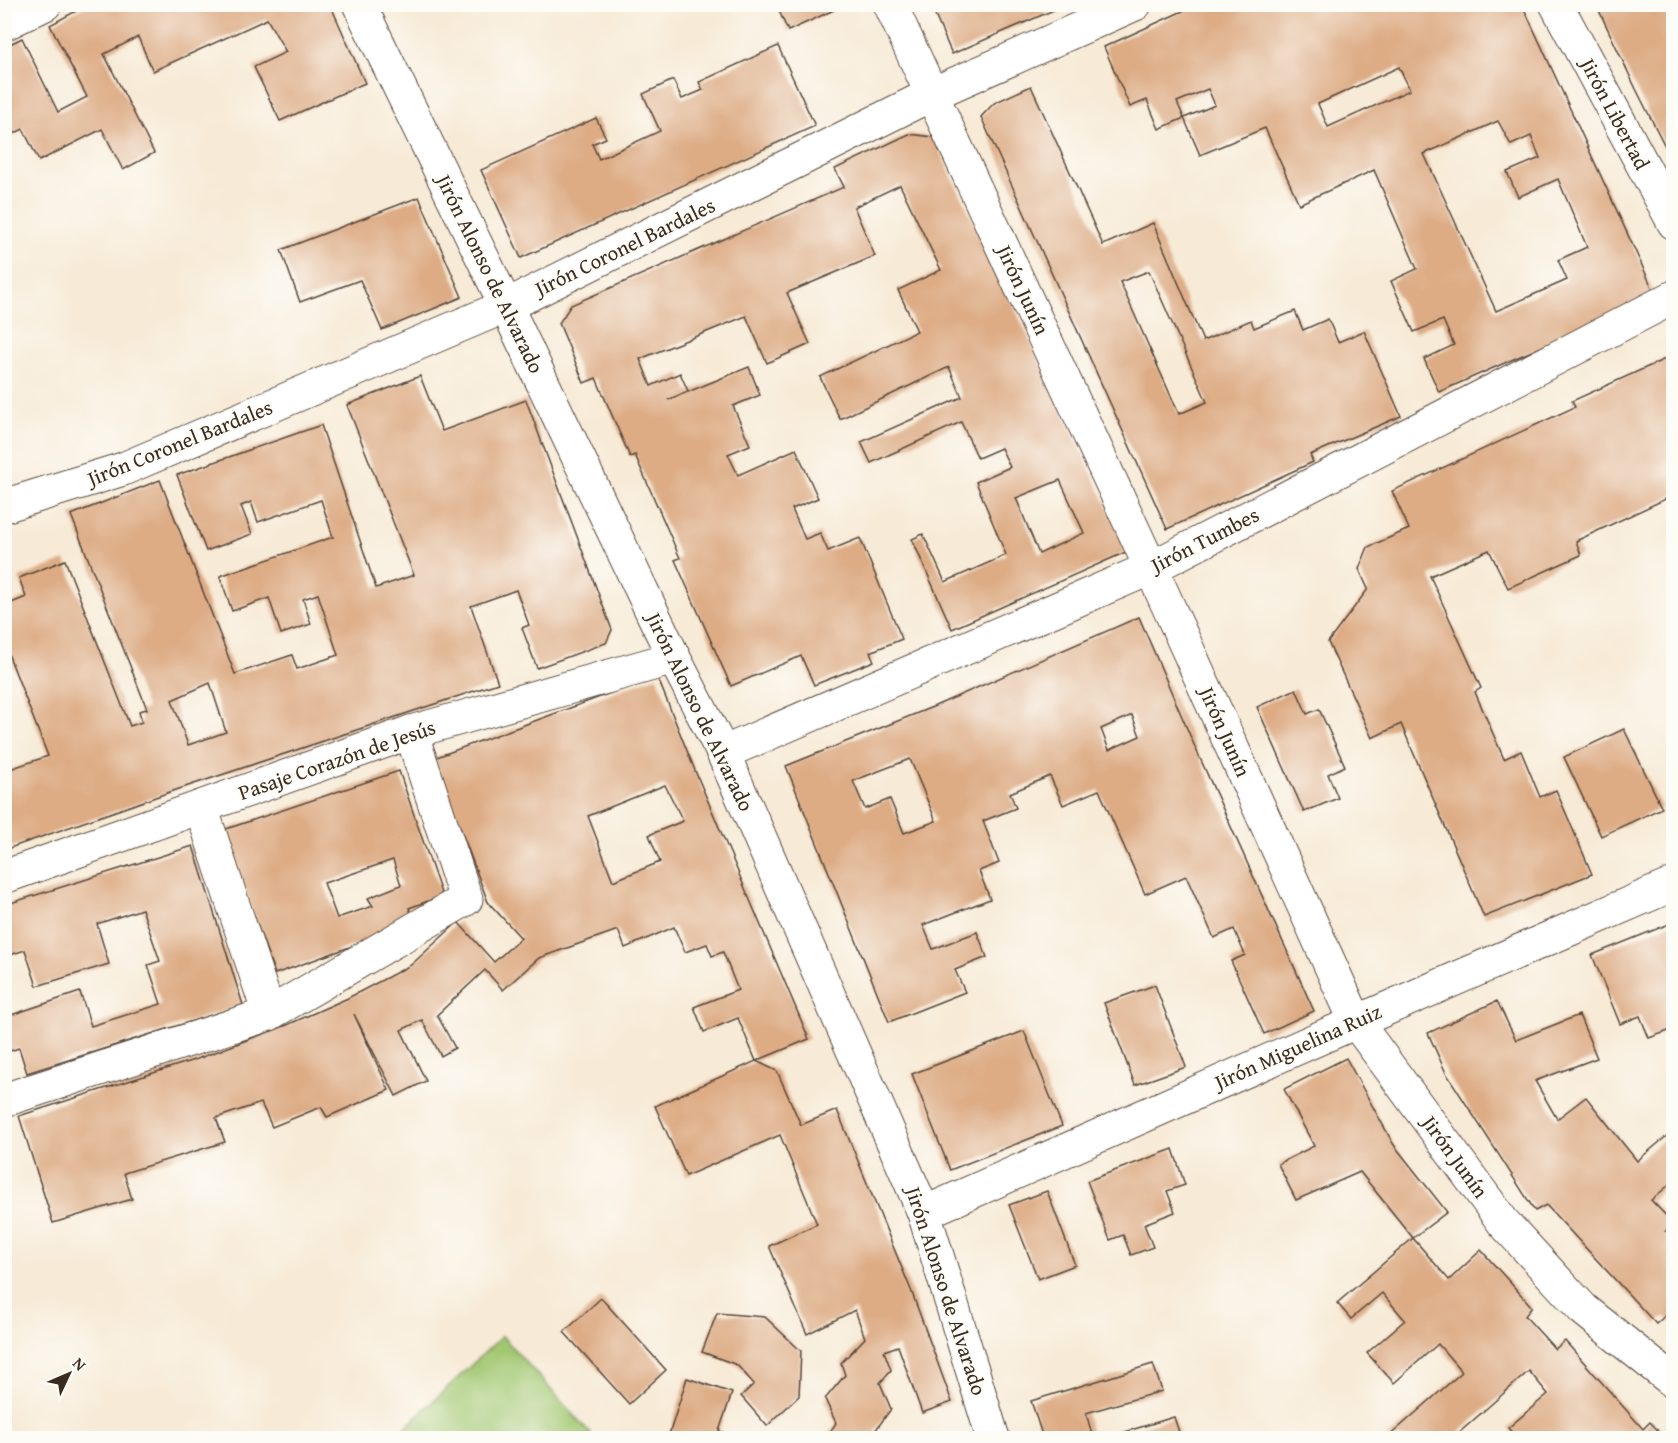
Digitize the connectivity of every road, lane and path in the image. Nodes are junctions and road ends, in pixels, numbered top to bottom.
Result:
1 (45, 4) edge
2 (359, 4) edge
3 (890, 4) edge
4 (1135, 4) edge
5 (1556, 4) edge
6 (4, 24) edge
7 (932, 94) junction
8 (1674, 223) edge
9 (1674, 297) edge
10 (506, 306) junction
11 (4, 506) edge
12 (1151, 568) junction
13 (674, 658) junction
14 (411, 732) junction
15 (723, 753) junction
16 (201, 807) junction
17 (4, 877) edge
18 (1674, 884) edge
19 (268, 1014) junction
20 (1356, 1022) junction
21 (4, 1100) edge
22 (924, 1213) junction
23 (1674, 1382) edge
24 (993, 1438) edge

1 - 6 street
2 - 10 street, Jirón Alonso de Alvarado
3 - 7 street, Jirón Junín
4 - 7 street, Jirón Coronel Bardales
5 - 8 street, Jirón Libertad
7 - 10 street, Jirón Coronel Bardales
7 - 12 street, Jirón Junín
9 - 12 street, Jirón Tumbes
10 - 11 street, Jirón Coronel Bardales
10 - 13 street, Jirón Alonso de Alvarado
12 - 15 street, Jirón Tumbes
12 - 20 street, Jirón Junín
13 - 14 street, Pasaje Corazón de Jesús
13 - 15 street, Jirón Alonso de Alvarado
14 - 16 street, Pasaje Corazón de Jesús
14 - 19 street
15 - 22 street, Jirón Alonso de Alvarado
16 - 17 street, Pasaje Corazón de Jesús
16 - 19 street
18 - 20 street, Jirón Miguelina Ruiz
19 - 21 street
20 - 22 street, Jirón Miguelina Ruiz
20 - 23 street, Jirón Junín
22 - 24 street, Jirón Alonso de Alvarado

